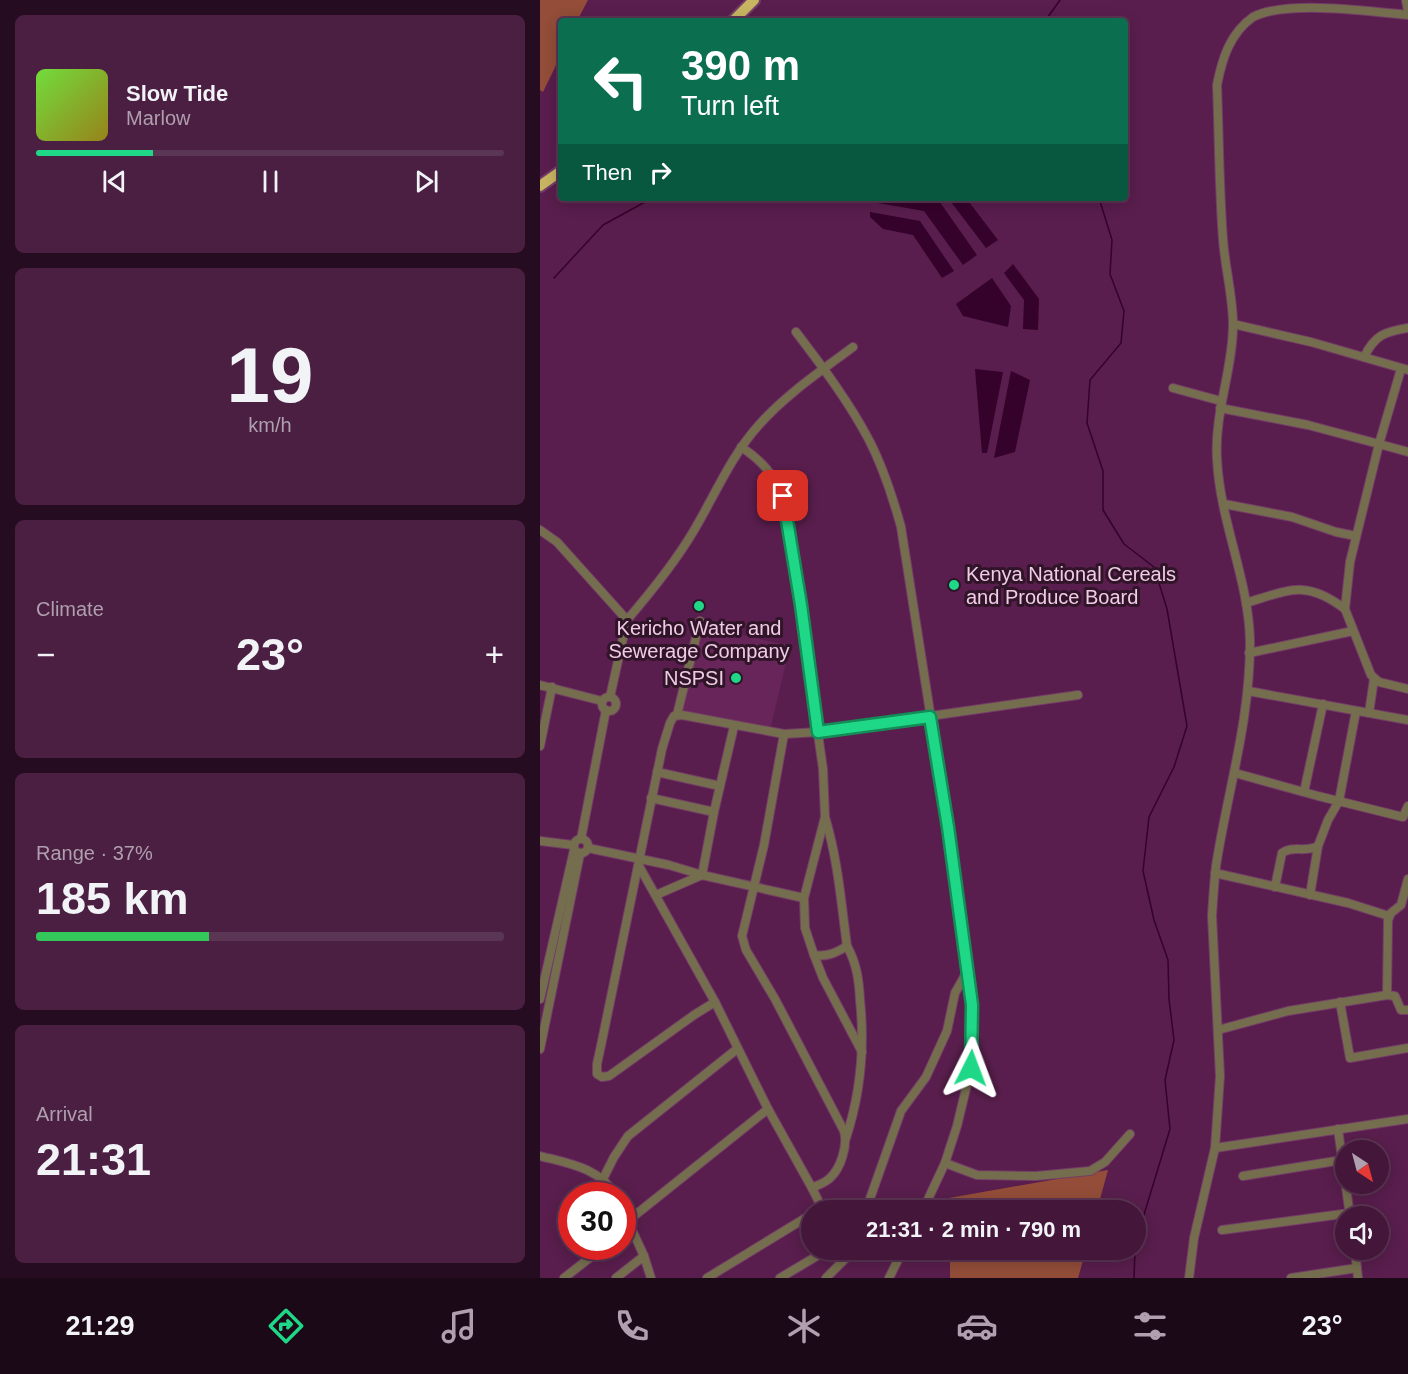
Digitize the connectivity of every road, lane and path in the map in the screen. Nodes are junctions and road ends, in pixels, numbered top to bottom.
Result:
1 (754, 0) edge
2 (1406, 0) edge
3 (1408, 13) edge
4 (736, 18) edge
5 (558, 173) edge
6 (540, 186) edge
7 (1233, 324) junction
8 (1408, 328) edge
9 (796, 332) dead end
10 (854, 347) dead end
11 (1364, 357) junction
12 (824, 369) junction
13 (1405, 370) edge
14 (1173, 388) dead end
15 (1220, 404) junction
16 (1379, 444) junction
17 (741, 447) junction
18 (1408, 452) edge
19 (1224, 504) junction
20 (540, 530) edge
21 (1356, 536) junction
22 (1246, 603) junction
23 (1345, 609) junction
24 (627, 620) junction
25 (700, 621) dead end
26 (1353, 630) junction
27 (1249, 653) junction
28 (1374, 679) junction
29 (540, 685) edge
30 (552, 687) junction
31 (1408, 689) edge
32 (1248, 691) junction
33 (1078, 695) dead end
34 (606, 699) junction
35 (1323, 704) junction
36 (606, 710) junction
37 (1356, 711) junction
38 (1369, 713) junction
39 (677, 715) junction
40 (930, 717) junction
41 (1408, 720) edge
42 (734, 726) junction
43 (818, 732) junction
44 (784, 734) junction
45 (540, 746) edge
46 (657, 772) junction
47 (1235, 772) junction
48 (720, 786) junction
49 (1304, 792) junction
50 (651, 798) junction
51 (1339, 801) junction
52 (1408, 806) edge
53 (714, 812) junction
54 (825, 817) junction
55 (1406, 819) edge
56 (581, 839) junction
57 (540, 841) edge
58 (1318, 846) junction
59 (588, 848) junction
60 (576, 850) junction
61 (639, 863) junction
62 (1215, 873) junction
63 (702, 875) junction
64 (1408, 879) edge
65 (754, 886) junction
66 (1275, 887) junction
67 (656, 895) junction
68 (1310, 895) junction
69 (804, 898) junction
70 (1389, 916) junction
71 (847, 946) junction
72 (540, 950) edge
73 (550, 952) junction
74 (560, 953) junction
75 (814, 955) junction
76 (968, 970) junction
77 (1387, 995) junction
78 (540, 999) edge
79 (715, 1002) junction
80 (1340, 1002) junction
81 (1408, 1010) edge
82 (1218, 1030) junction
83 (541, 1044) edge
84 (1408, 1048) edge
85 (737, 1049) junction
86 (862, 1053) junction
87 (768, 1109) junction
88 (1408, 1119) edge
89 (1338, 1130) junction
90 (1130, 1134) dead end
91 (846, 1138) junction
92 (1339, 1140) edge
93 (1215, 1149) junction
94 (540, 1156) edge
95 (1335, 1161) edge
96 (945, 1163) junction
97 (1243, 1176) dead end
98 (603, 1179) junction
99 (605, 1182) edge
100 (812, 1188) junction
101 (817, 1200) edge
102 (870, 1200) edge
103 (928, 1200) edge
104 (1335, 1217) edge
105 (636, 1219) edge
106 (801, 1221) edge
107 (1222, 1230) dead end
108 (636, 1236) edge
109 (644, 1256) junction
110 (587, 1260) edge
111 (810, 1260) edge
112 (844, 1260) edge
113 (898, 1260) edge
114 (1356, 1260) edge
115 (1357, 1268) junction
116 (564, 1278) edge
117 (616, 1278) edge
118 (651, 1278) edge
119 (707, 1278) edge
120 (780, 1278) edge
121 (826, 1278) edge
122 (889, 1278) edge
123 (1189, 1278) edge
124 (1291, 1278) edge
125 (1358, 1278) edge

1 - 4 highway
2 - 3 street
3 - 7 street
5 - 6 highway
7 - 11 street
7 - 15 street
8 - 11 street
9 - 12 street
10 - 12 street
11 - 13 street
12 - 17 street
12 - 40 street
13 - 16 street
14 - 15 street
15 - 16 street
15 - 19 street
16 - 18 street
16 - 21 street
17 - 24 street
17 - 43 street
19 - 21 street
19 - 22 street
20 - 24 street
21 - 23 street
22 - 23 street
22 - 27 street
23 - 26 street
24 - 34 street
25 - 39 street
26 - 27 street
26 - 28 street
27 - 32 street
28 - 31 street
28 - 38 street
29 - 30 street
30 - 34 street
30 - 45 street
32 - 35 street
32 - 47 street
33 - 40 street
34 - 36 street
34 - 36 street
35 - 37 street
35 - 49 street
36 - 56 street
37 - 38 street
37 - 51 street
38 - 41 street
39 - 42 street
39 - 46 street
40 - 43 street
40 - 76 street
42 - 44 street
42 - 48 street
43 - 44 street
43 - 54 street
44 - 65 street
46 - 48 street
46 - 50 street
47 - 49 street
47 - 62 street
48 - 53 street
49 - 51 street
50 - 53 street
50 - 61 street
51 - 55 street
51 - 58 street
52 - 55 street
53 - 63 street
54 - 69 street
54 - 71 street
56 - 59 street
56 - 60 street
57 - 60 street
58 - 66 street
58 - 68 street
59 - 60 street
59 - 61 street
60 - 73 street
60 - 74 street
61 - 63 street
61 - 67 street
61 - 79 street
62 - 66 street
62 - 82 street
63 - 65 street
63 - 67 street
64 - 70 street
65 - 69 street
65 - 91 street
66 - 68 street
67 - 79 street
68 - 70 street
69 - 75 street
70 - 77 street
71 - 75 street
71 - 86 street
72 - 73 street
73 - 74 street
73 - 78 street
74 - 83 street
75 - 86 street
76 - 96 street
76 - 102 street
77 - 80 street
77 - 81 street
79 - 85 street
80 - 82 street
80 - 84 street
82 - 93 street
85 - 87 street
85 - 98 street
86 - 91 street
87 - 100 street
87 - 105 street
88 - 89 street
89 - 92 street
89 - 93 street
90 - 96 street
91 - 100 street
93 - 123 street
94 - 98 street
95 - 97 street
96 - 103 street
98 - 99 street
100 - 101 street
104 - 107 street
106 - 119 street
108 - 109 street
109 - 117 street
109 - 118 street
110 - 116 street
111 - 120 street
112 - 121 street
113 - 122 street
114 - 115 street
115 - 124 street
115 - 125 street

